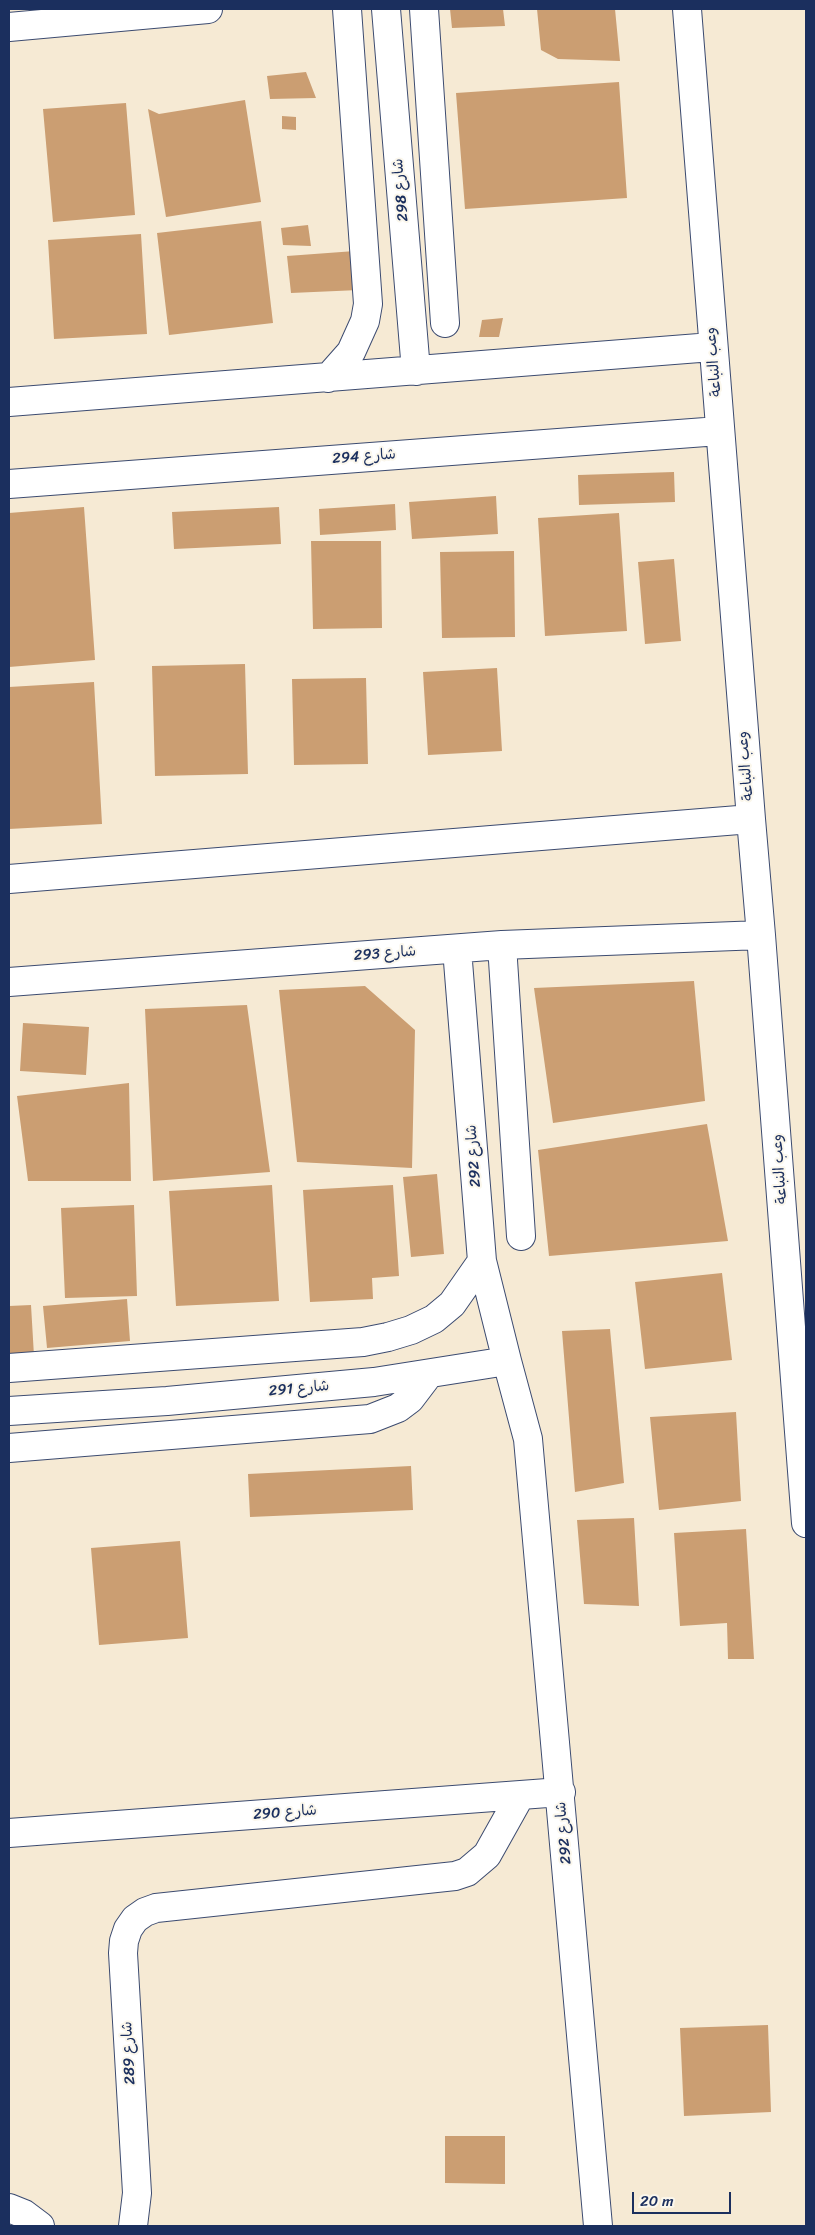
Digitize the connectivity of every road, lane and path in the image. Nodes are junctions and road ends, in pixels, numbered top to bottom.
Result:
1 (208, 9) edge
2 (347, 9) edge
3 (386, 9) edge
4 (424, 9) edge
5 (687, 9) edge
6 (9, 27) edge
7 (430, 93) junction
8 (393, 96) junction
9 (445, 323) dead end
10 (712, 347) junction
11 (416, 371) junction
12 (328, 378) junction
13 (9, 402) edge
14 (719, 431) junction
15 (9, 484) edge
16 (751, 819) junction
17 (9, 879) edge
18 (762, 935) junction
19 (502, 946) junction
20 (457, 949) junction
21 (9, 982) edge
22 (521, 1236) dead end
23 (482, 1260) junction
24 (507, 1361) junction
25 (9, 1368) edge
26 (429, 1374) junction
27 (167, 1401) junction
28 (58, 1408) junction
29 (9, 1411) edge
30 (170, 1435) junction
31 (62, 1444) junction
32 (9, 1448) edge
33 (806, 1523) edge
34 (561, 1792) junction
35 (520, 1796) junction
36 (9, 1833) edge
37 (9, 2208) edge
38 (40, 2226) edge
39 (133, 2226) edge
40 (598, 2226) edge

1 - 6 street
2 - 12 street
3 - 8 street, شارع 298
4 - 7 street
5 - 10 street, وعب النباعة
7 - 8 street
7 - 9 street
8 - 11 street, شارع 298
10 - 11 street
10 - 14 street, وعب النباعة
11 - 12 street
12 - 13 street
14 - 15 street, شارع 294
14 - 16 street, وعب النباعة
16 - 17 street
16 - 18 street, وعب النباعة
18 - 19 street, شارع 293
18 - 33 street, وعب النباعة
19 - 20 street, شارع 293
19 - 22 street
20 - 21 street, شارع 293
20 - 23 street, شارع 292
23 - 24 street, شارع 292
23 - 25 street
24 - 26 street, شارع 291
24 - 34 street, شارع 292
26 - 27 street, شارع 291
26 - 30 street
27 - 28 street, شارع 291
27 - 30 street
28 - 29 street, شارع 291
28 - 31 street
30 - 31 street
31 - 32 street
34 - 35 street, شارع 290
34 - 40 street, شارع 292
35 - 36 street, شارع 290
35 - 39 street, شارع 289
37 - 38 street

